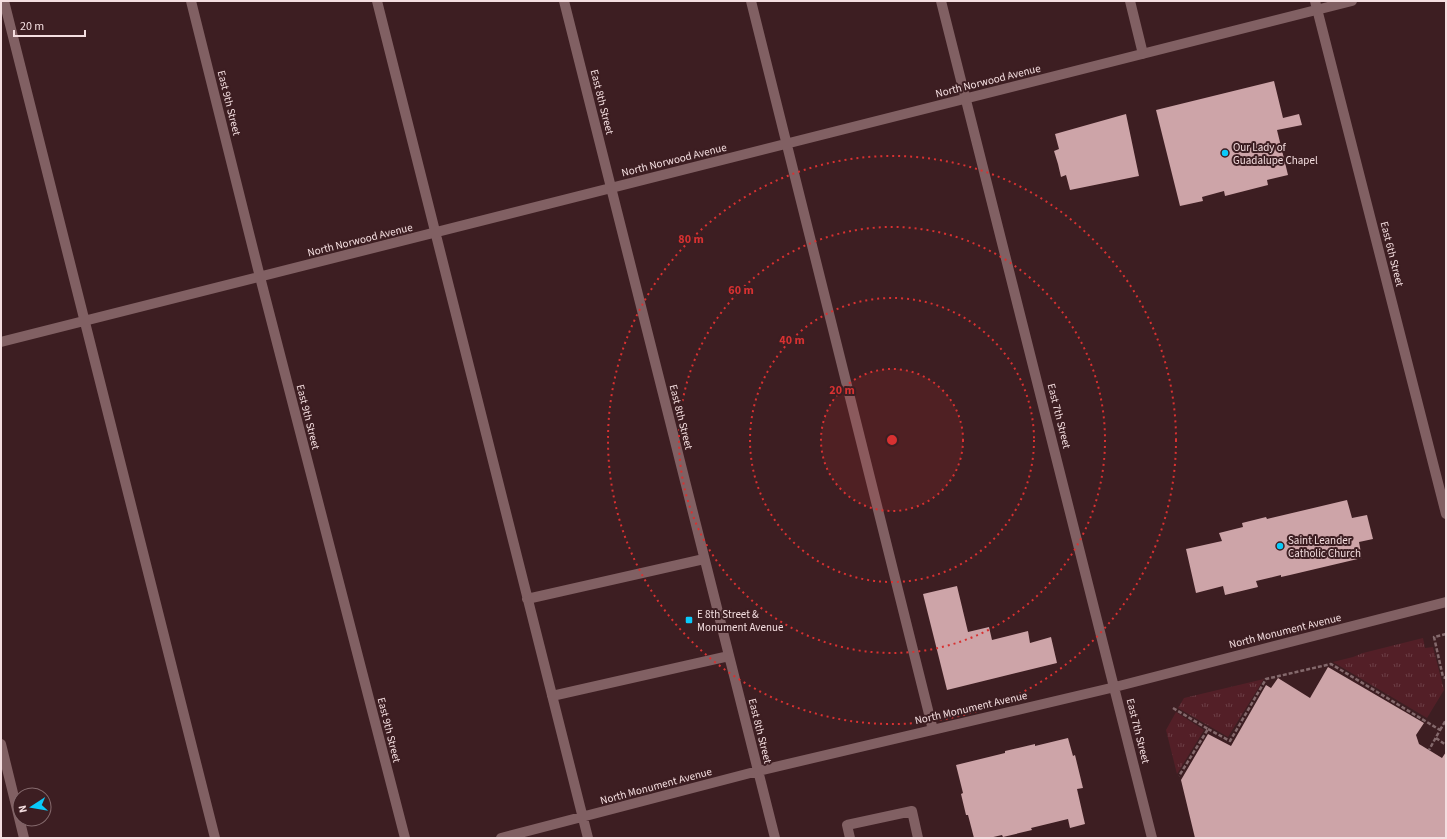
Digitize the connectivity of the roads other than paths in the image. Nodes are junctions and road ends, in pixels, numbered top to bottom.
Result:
1 (4, 1) edge
2 (191, 1) edge
3 (377, 1) edge
4 (564, 1) edge
5 (751, 1) edge
6 (941, 1) edge
7 (1130, 1) edge
8 (1352, 1) edge
9 (1316, 5) edge
10 (1143, 54) junction
11 (966, 99) junction
12 (787, 144) junction
13 (611, 188) junction
14 (435, 233) junction
15 (260, 277) junction
16 (84, 322) junction
17 (1, 342) edge
18 (1446, 514) edge
19 (704, 559) junction
20 (527, 599) junction
21 (1446, 602) edge
22 (729, 656) junction
23 (1115, 687) junction
24 (552, 696) junction
25 (933, 730) junction
26 (1, 744) edge
27 (758, 772) junction
28 (582, 817) junction
29 (24, 838) edge
30 (215, 838) edge
31 (404, 838) edge
32 (501, 838) edge
33 (588, 838) edge
34 (775, 838) edge
35 (850, 838) edge
36 (918, 838) edge
37 (1152, 838) edge

1 - 16 street
2 - 15 street, East 9th Street
3 - 14 street
4 - 13 street, East 8th Street
5 - 12 street
6 - 11 street, East 7th Street
7 - 10 street
8 - 9 street, North Norwood Avenue
9 - 10 street, North Norwood Avenue
9 - 18 street, East 6th Street
10 - 11 street, North Norwood Avenue
11 - 12 street, North Norwood Avenue
11 - 23 street, East 7th Street
12 - 13 street, North Norwood Avenue
12 - 25 street
13 - 14 street, North Norwood Avenue
13 - 19 street, East 8th Street
14 - 15 street, North Norwood Avenue
14 - 20 street
15 - 16 street, North Norwood Avenue
15 - 31 street, East 9th Street
16 - 17 street, North Norwood Avenue
16 - 30 street
19 - 20 street
19 - 22 street, East 8th Street
20 - 24 street
21 - 23 street, North Monument Avenue
22 - 24 street
22 - 27 street, East 8th Street
23 - 25 street, North Monument Avenue
23 - 37 street, East 7th Street
24 - 28 street
25 - 27 street, North Monument Avenue
26 - 29 street
27 - 28 street, North Monument Avenue
27 - 34 street, East 8th Street
28 - 32 street, North Monument Avenue
28 - 33 street
35 - 36 street

